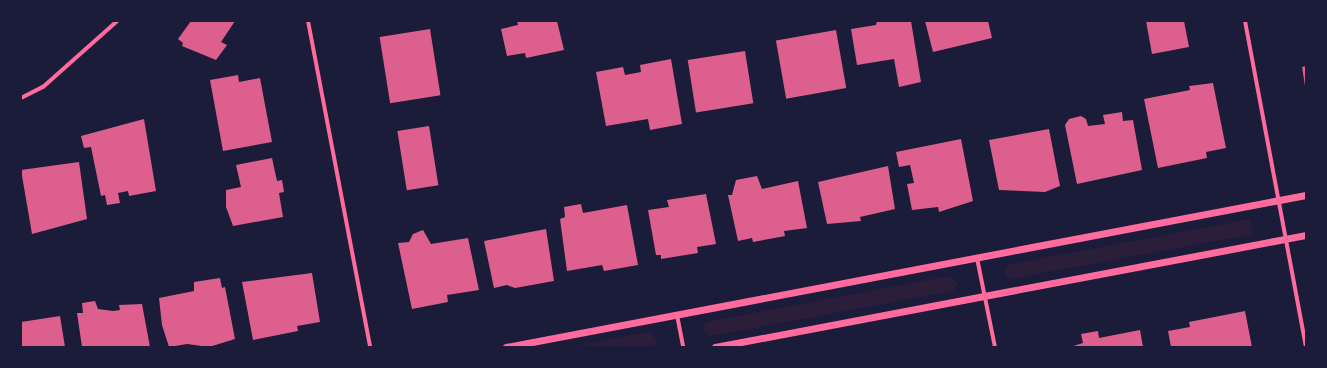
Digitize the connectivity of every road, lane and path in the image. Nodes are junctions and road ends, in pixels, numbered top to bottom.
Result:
1 (117, 21) edge
2 (308, 21) edge
3 (1246, 21) edge
4 (21, 98) edge
5 (1306, 196) edge
6 (1279, 201) junction
7 (1306, 235) edge
8 (1286, 239) junction
9 (978, 258) junction
10 (985, 295) junction
11 (677, 315) junction
12 (1306, 346) edge
13 (370, 347) edge
14 (506, 347) edge
15 (683, 347) edge
16 (715, 347) edge
17 (995, 347) edge

1 - 4 street
2 - 13 street
3 - 6 street
5 - 6 street
6 - 8 street
6 - 9 street
7 - 8 street
8 - 10 street
8 - 12 street
9 - 10 street
9 - 11 street
10 - 16 street
10 - 17 street
11 - 14 street
11 - 15 street

